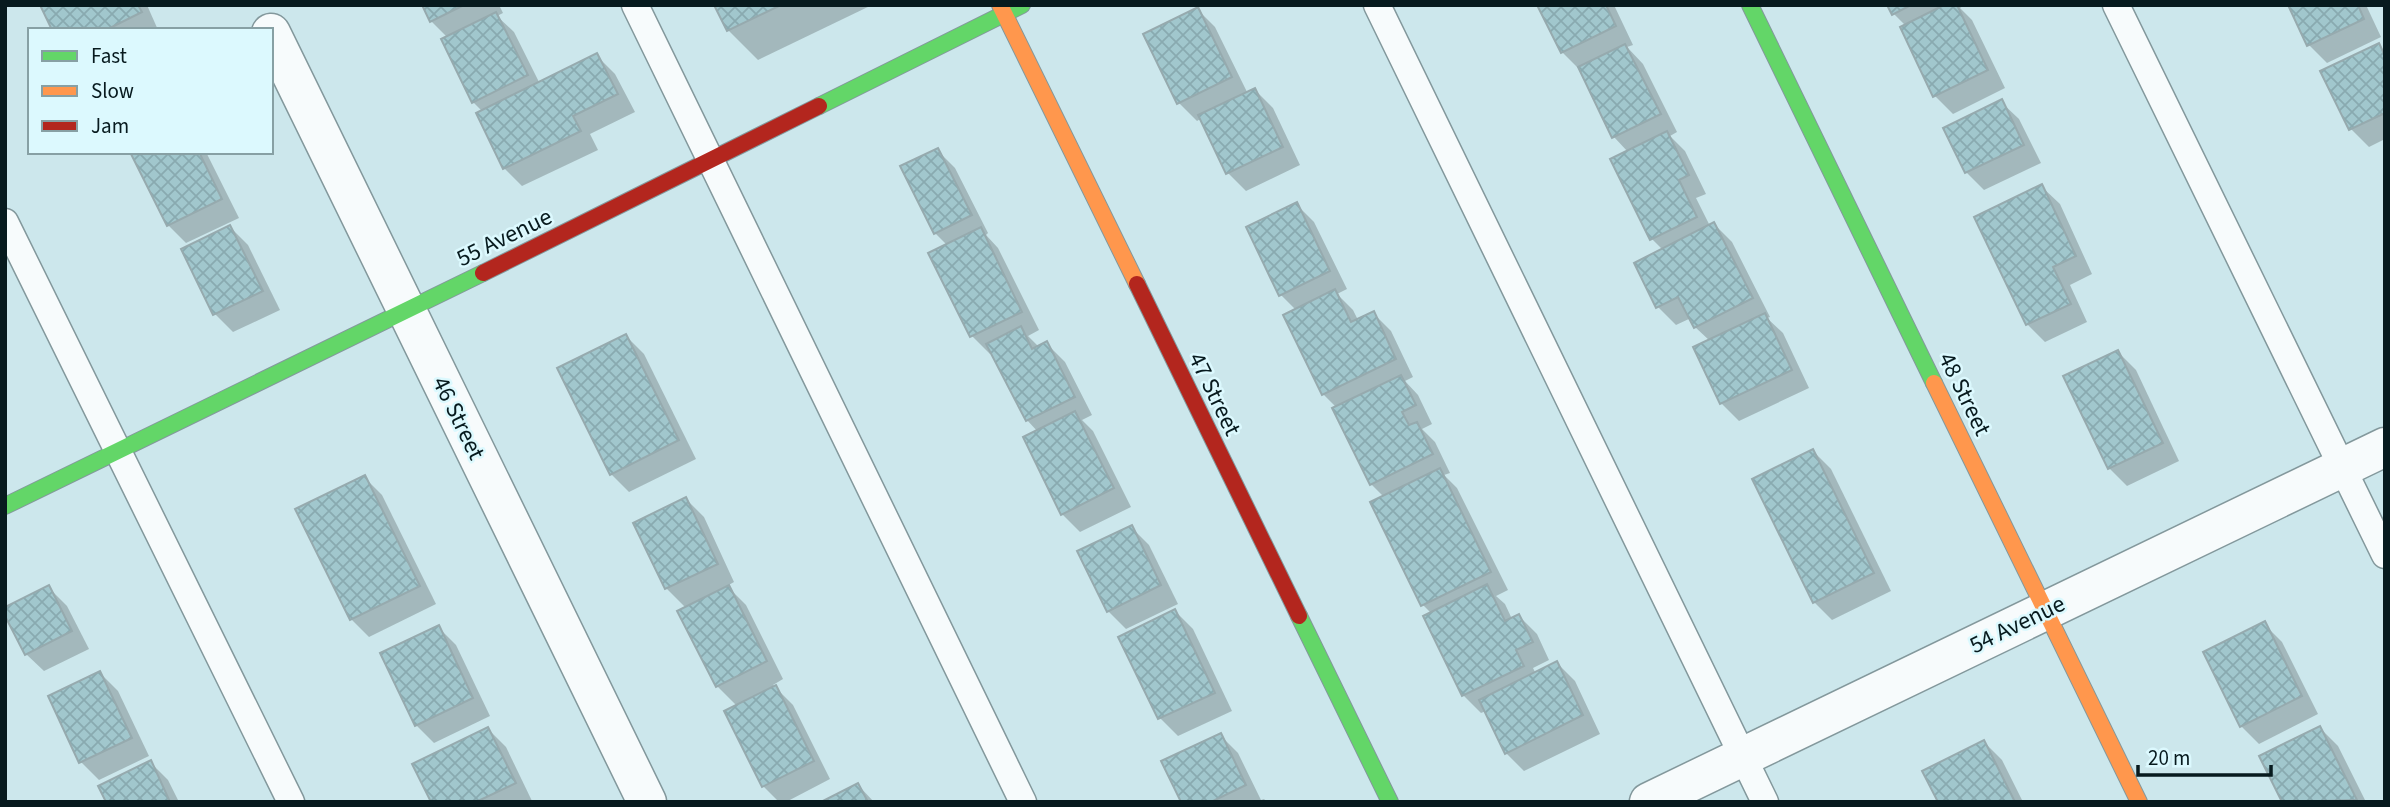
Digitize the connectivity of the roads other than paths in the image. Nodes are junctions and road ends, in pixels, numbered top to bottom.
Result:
1 (257, 5) edge
2 (635, 5) edge
3 (1022, 5) edge
4 (1377, 5) edge
5 (1750, 5) edge
6 (2116, 5) edge
7 (1002, 9) edge
8 (268, 28) edge
9 (273, 38) edge
10 (710, 160) junction
11 (5, 222) edge
12 (407, 311) junction
13 (2385, 447) edge
14 (119, 451) junction
15 (2342, 467) junction
16 (5, 506) edge
17 (2385, 555) edge
18 (2046, 611) junction
19 (1743, 756) junction
20 (291, 802) edge
21 (647, 802) edge
22 (1023, 802) edge
23 (1390, 802) edge
24 (1650, 802) edge
25 (1765, 802) edge
26 (2139, 802) edge

1 - 8 street, 46 Street
2 - 10 lane
3 - 7 street, 55 Avenue
4 - 19 lane
5 - 18 street, 48 Street
6 - 15 lane
7 - 10 street, 55 Avenue
7 - 23 street, 47 Street
9 - 12 street, 46 Street
10 - 12 street, 55 Avenue
10 - 22 lane
11 - 14 lane
12 - 14 street, 55 Avenue
12 - 21 street, 46 Street
13 - 15 street, 54 Avenue
14 - 16 street, 55 Avenue
14 - 20 lane
15 - 17 lane
15 - 18 street, 54 Avenue
18 - 19 street, 54 Avenue
18 - 26 street, 48 Street
19 - 24 street, 54 Avenue
19 - 25 lane

